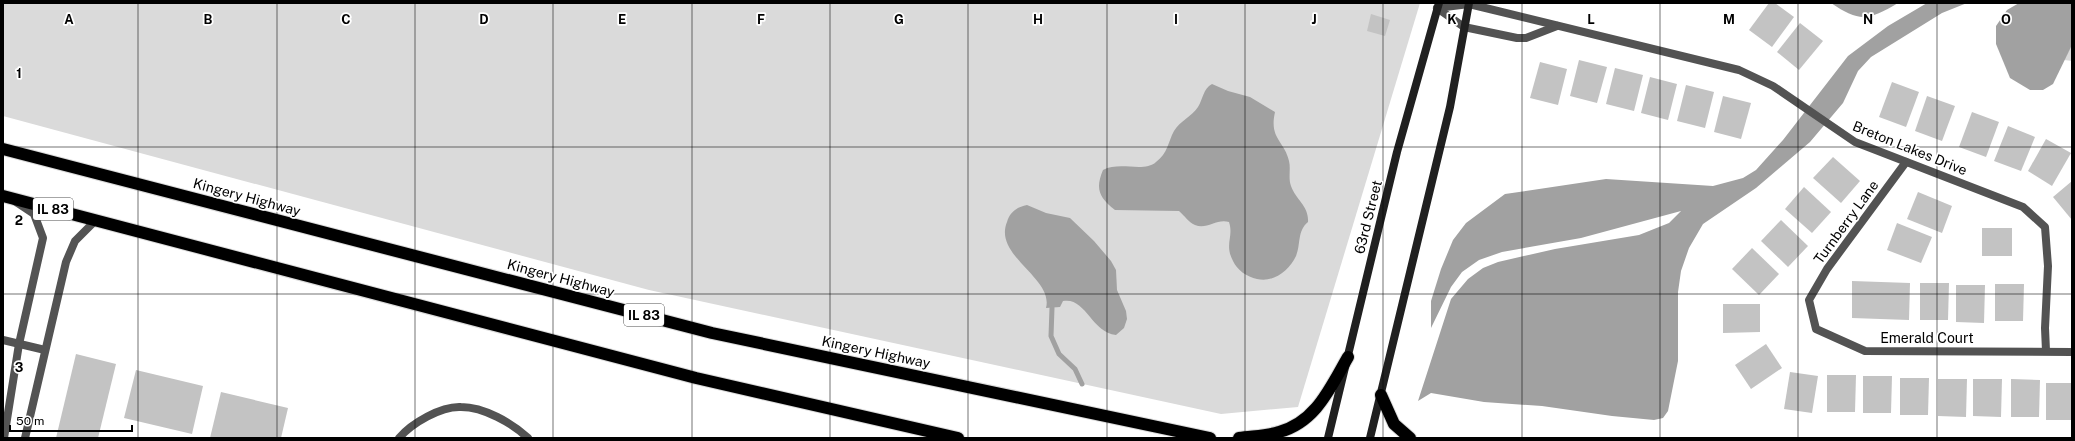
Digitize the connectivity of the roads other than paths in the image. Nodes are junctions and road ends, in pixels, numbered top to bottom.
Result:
1 (1469, 4) edge
2 (1438, 6) edge
3 (1557, 26) junction
4 (1464, 27) junction
5 (3, 149) edge
6 (1906, 162) junction
7 (6, 197) edge
8 (96, 220) junction
9 (1809, 300) joint
10 (3, 340) edge
11 (19, 344) junction
12 (45, 350) junction
13 (2046, 351) junction
14 (2072, 352) edge
15 (1348, 357) junction
16 (1381, 395) junction
17 (4, 438) edge
18 (25, 438) edge
19 (399, 438) edge
20 (528, 438) edge
21 (958, 438) edge
22 (1210, 438) edge
23 (1239, 438) edge
24 (1328, 438) edge
25 (1370, 438) edge
26 (1410, 438) edge

1 - 2 street
1 - 3 street, Breton Lakes Drive
1 - 4 street
2 - 4 street
2 - 15 street, 63rd Street
3 - 4 street
3 - 6 street, Breton Lakes Drive
4 - 16 street
5 - 22 highway, Kingery Highway / IL 83
6 - 9 street, Turnberry Lane
6 - 13 street, Breton Lakes Drive
7 - 8 highway, IL 83
7 - 11 street
8 - 12 street
8 - 21 highway, IL 83
9 - 13 street, Emerald Court
10 - 11 street
11 - 12 street
11 - 17 street
12 - 18 street
13 - 14 street, Emerald Court
15 - 23 highway
15 - 24 street, 63rd Street
16 - 25 street
16 - 26 highway
19 - 20 street

